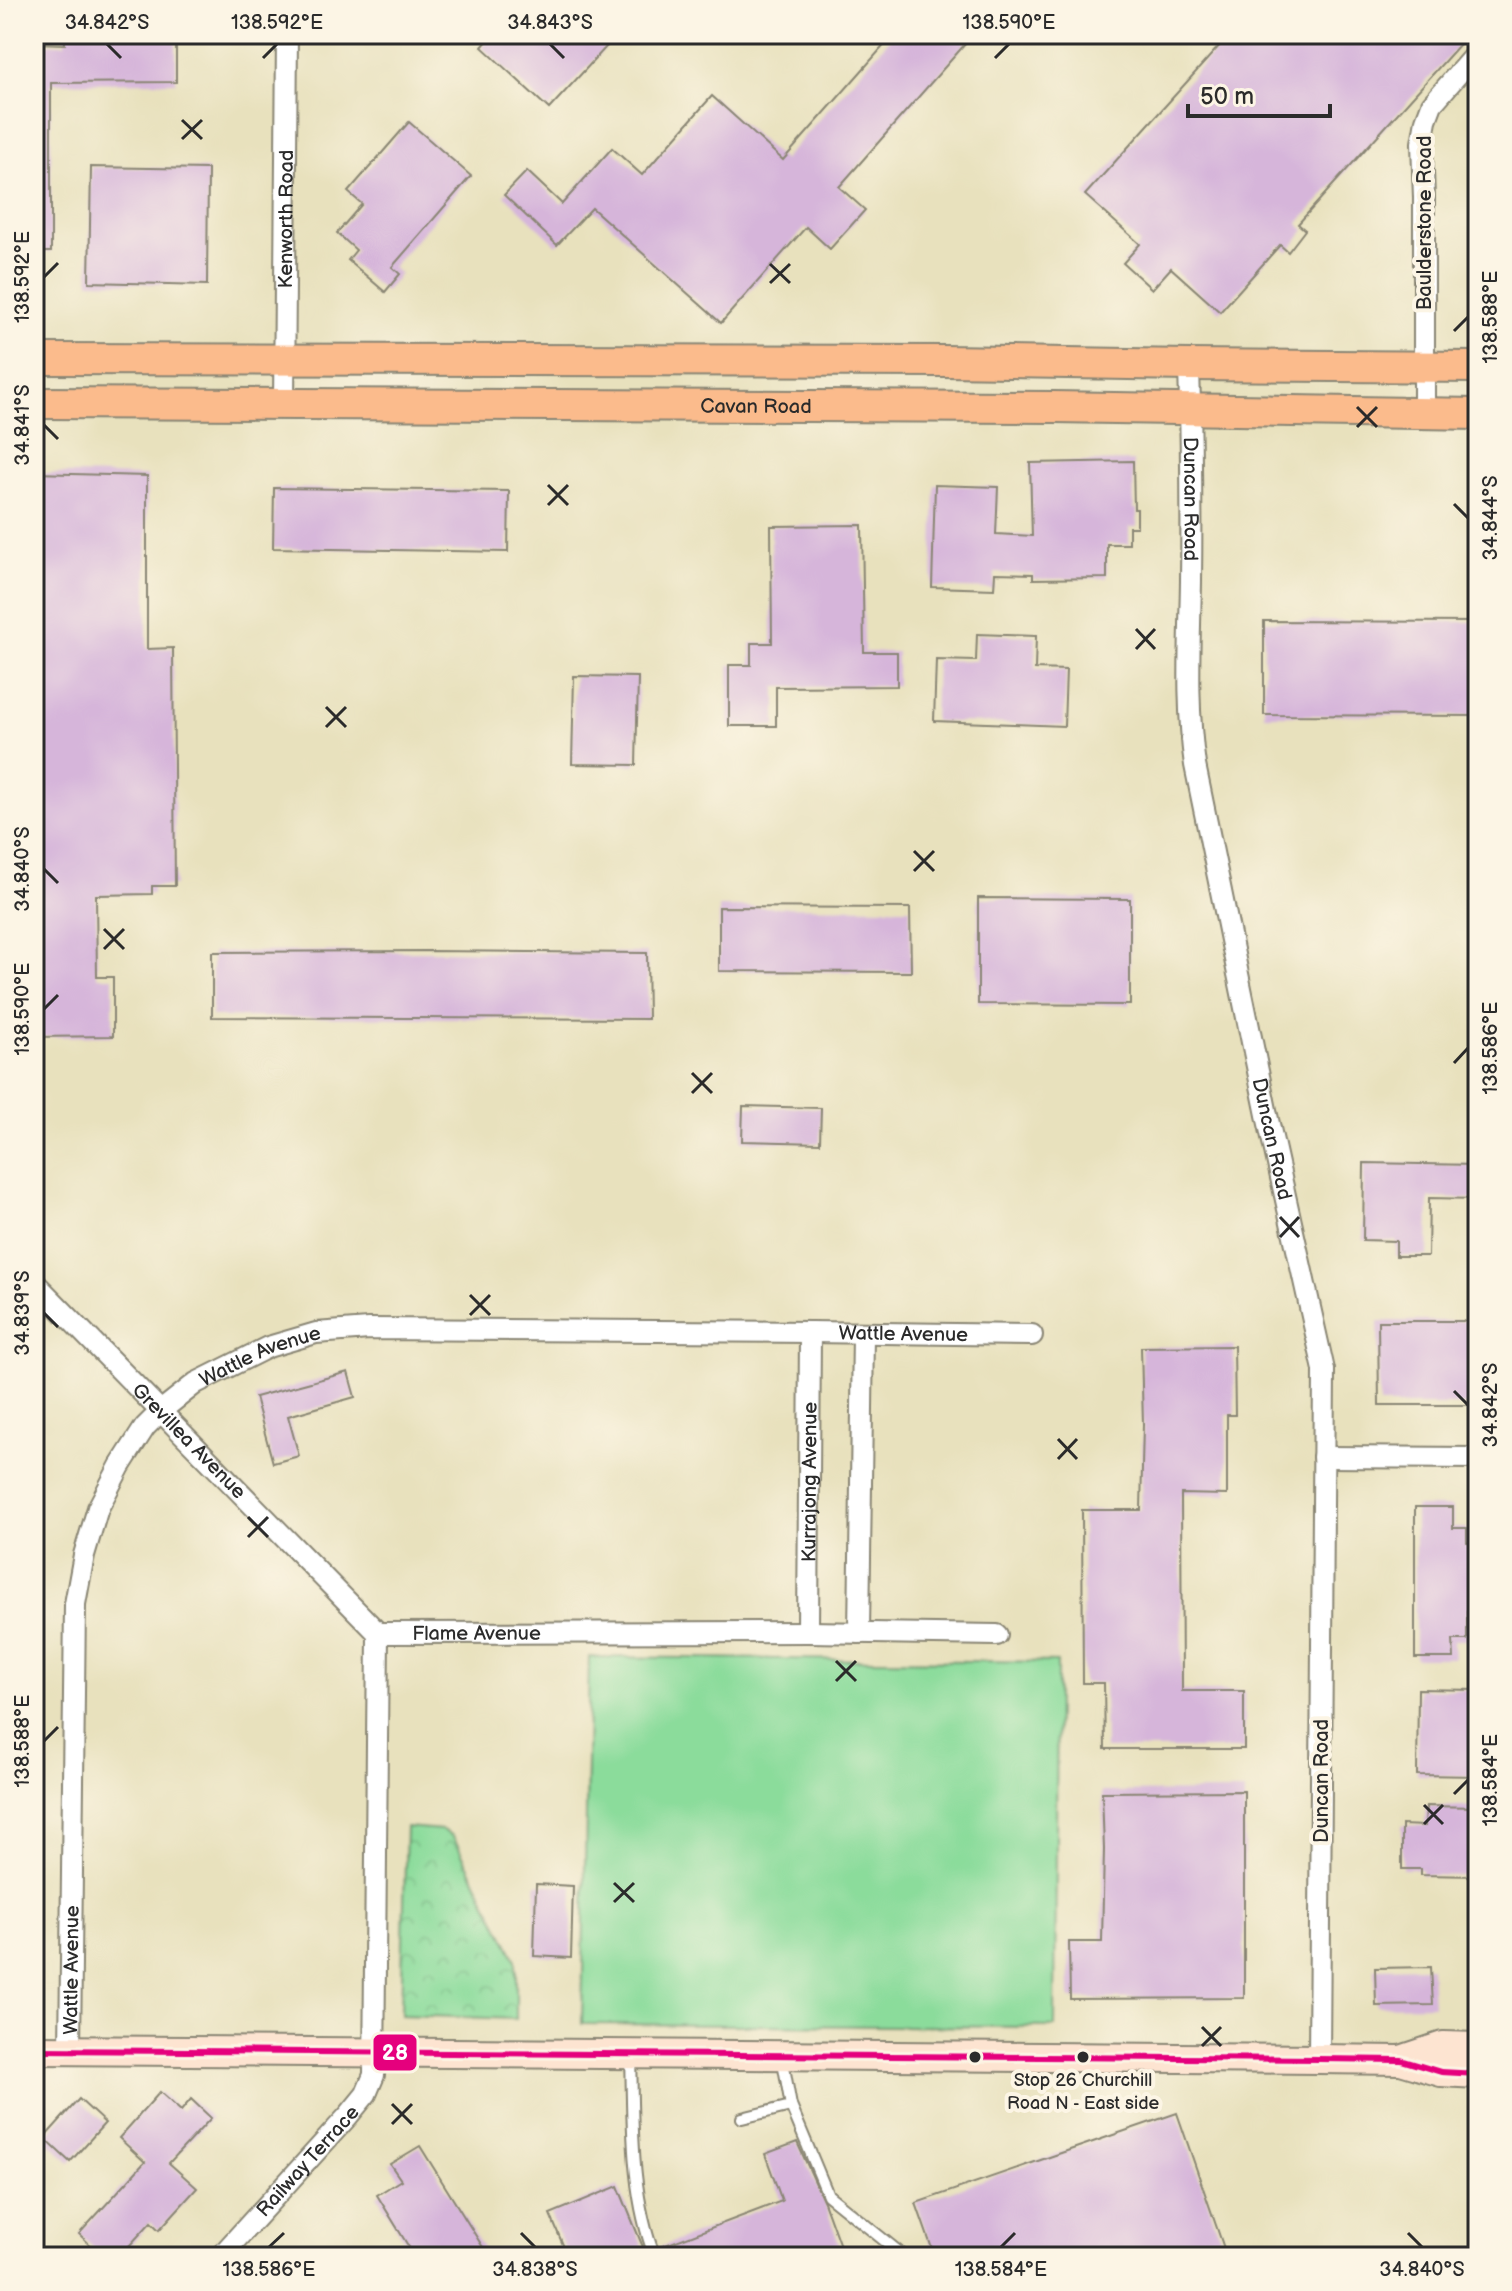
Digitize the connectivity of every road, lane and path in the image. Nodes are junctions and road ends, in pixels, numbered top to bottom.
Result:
1 (287, 34) edge
2 (1478, 51) edge
3 (34, 359) edge
4 (284, 359) junction
5 (1189, 365) junction
6 (1424, 367) junction
7 (1478, 367) edge
8 (34, 403) edge
9 (284, 405) junction
10 (1190, 411) junction
11 (1424, 414) junction
12 (1478, 414) edge
13 (34, 1282) edge
14 (810, 1332) junction
15 (863, 1334) junction
16 (1032, 1335) dead end
17 (162, 1410) junction
18 (1323, 1457) junction
19 (1478, 1458) edge
20 (808, 1632) junction
21 (378, 1633) junction
22 (859, 1633) junction
23 (997, 1635) dead end
24 (1478, 2047) edge
25 (34, 2050) edge
26 (70, 2050) junction
27 (375, 2054) junction
28 (631, 2054) junction
29 (782, 2054) junction
30 (1319, 2059) junction
31 (1401, 2060) junction
32 (1478, 2074) edge
33 (791, 2106) junction
34 (742, 2118) dead end
35 (220, 2257) edge
36 (655, 2257) edge
37 (905, 2257) edge

1 - 4 street, Kenworth Road
2 - 6 street, Baulderstone Road
3 - 4 main road
4 - 5 main road
4 - 9 street, Kenworth Road
5 - 6 main road
5 - 10 street, Duncan Road
6 - 7 main road
6 - 11 street, Baulderstone Road
8 - 9 main road, Cavan Road
9 - 10 main road, Cavan Road
10 - 11 main road, Cavan Road
10 - 18 street, Duncan Road
11 - 12 main road, Cavan Road
13 - 17 street, Grevillea Avenue
14 - 15 street, Wattle Avenue
14 - 17 street, Wattle Avenue
14 - 20 street, Kurrajong Avenue
15 - 16 street, Wattle Avenue
15 - 22 street
17 - 21 street, Grevillea Avenue
17 - 26 street, Wattle Avenue
18 - 19 street
18 - 30 street, Duncan Road
20 - 21 street, Flame Avenue
20 - 22 street, Flame Avenue
21 - 27 street
22 - 23 street, Flame Avenue
24 - 31 street
25 - 26 street
26 - 27 street
27 - 28 street
27 - 35 street, Railway Terrace
28 - 29 street
28 - 36 lane
29 - 30 street
29 - 33 lane
30 - 31 street
31 - 32 street
33 - 34 lane
33 - 37 lane

